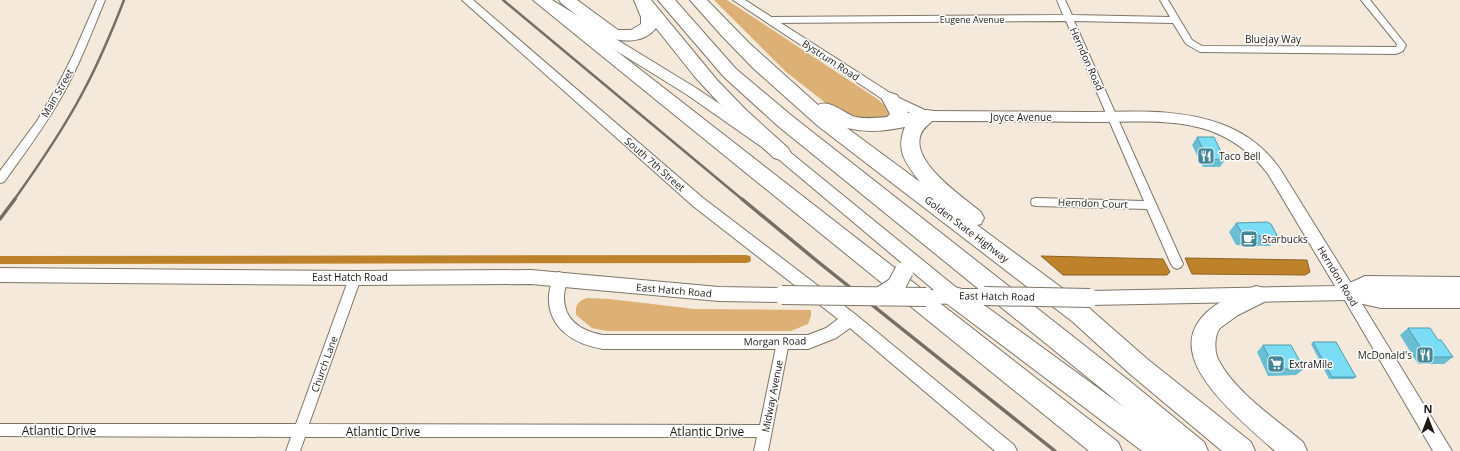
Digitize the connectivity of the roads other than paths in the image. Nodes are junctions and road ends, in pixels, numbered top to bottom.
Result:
1 (101, 0) edge
2 (467, 0) edge
3 (542, 0) edge
4 (567, 0) edge
5 (642, 0) edge
6 (666, 0) edge
7 (698, 0) edge
8 (738, 0) edge
9 (1061, 0) edge
10 (1164, 0) edge
11 (1365, 0) edge
12 (1069, 18) junction
13 (769, 20) junction
14 (1176, 20) junction
15 (746, 52) junction
16 (891, 99) junction
17 (927, 116) junction
18 (1114, 117) junction
19 (894, 122) junction
20 (781, 153) junction
21 (0, 179) edge
22 (1036, 202) dead end
23 (1151, 205) junction
24 (892, 244) junction
25 (1178, 264) dead end
26 (0, 275) edge
27 (355, 278) junction
28 (559, 278) junction
29 (1460, 285) edge
30 (1348, 293) junction
31 (1256, 295) junction
32 (954, 296) junction
33 (879, 297) junction
34 (1460, 300) edge
35 (1085, 307) junction
36 (850, 319) junction
37 (783, 342) junction
38 (0, 430) edge
39 (300, 431) junction
40 (765, 431) junction
41 (763, 450) edge
42 (293, 451) edge
43 (1008, 451) edge
44 (1109, 451) edge
45 (1163, 451) edge
46 (1195, 451) edge
47 (1242, 451) edge
48 (1294, 451) edge
49 (1443, 451) edge

1 - 21 street, Main Street
2 - 36 street, South 7th Street
3 - 20 main road
3 - 44 highway
4 - 5 highway
5 - 20 highway
6 - 46 highway
7 - 15 highway, Golden State Highway
8 - 13 street, Bystrum Road
9 - 12 street, Herndon Road
10 - 14 street
11 - 14 street, Bluejay Way
12 - 13 street, Eugene Avenue
12 - 14 street, Eugene Avenue
12 - 18 street, Herndon Road
13 - 16 street, Bystrum Road
15 - 19 highway
15 - 35 highway, Golden State Highway
16 - 17 street, Bystrum Road
16 - 19 highway
17 - 18 main road, Joyce Avenue
17 - 19 highway
17 - 35 highway
18 - 23 street, Herndon Road
18 - 30 main road, Herndon Road
20 - 24 main road
22 - 23 street, Herndon Court
23 - 25 street, Herndon Road
24 - 32 main road
24 - 33 main road, bridge
26 - 27 main road, East Hatch Road
27 - 28 main road, East Hatch Road
27 - 39 street, Church Lane
28 - 33 main road, East Hatch Road, bridge
28 - 37 street, Morgan Road
29 - 30 main road, East Hatch Road
30 - 31 main road, East Hatch Road
30 - 34 main road, East Hatch Road
30 - 49 street, Herndon Road
31 - 35 main road, East Hatch Road
31 - 48 highway
32 - 33 main road, East Hatch Road, bridge
32 - 35 main road, East Hatch Road, bridge
32 - 45 highway
35 - 47 highway, Golden State Highway
36 - 37 street, Morgan Road
36 - 43 street
37 - 40 street, Midway Avenue
38 - 39 street, Atlantic Drive
39 - 40 street, Atlantic Drive
39 - 42 street, Church Lane
40 - 41 street, Midway Avenue

